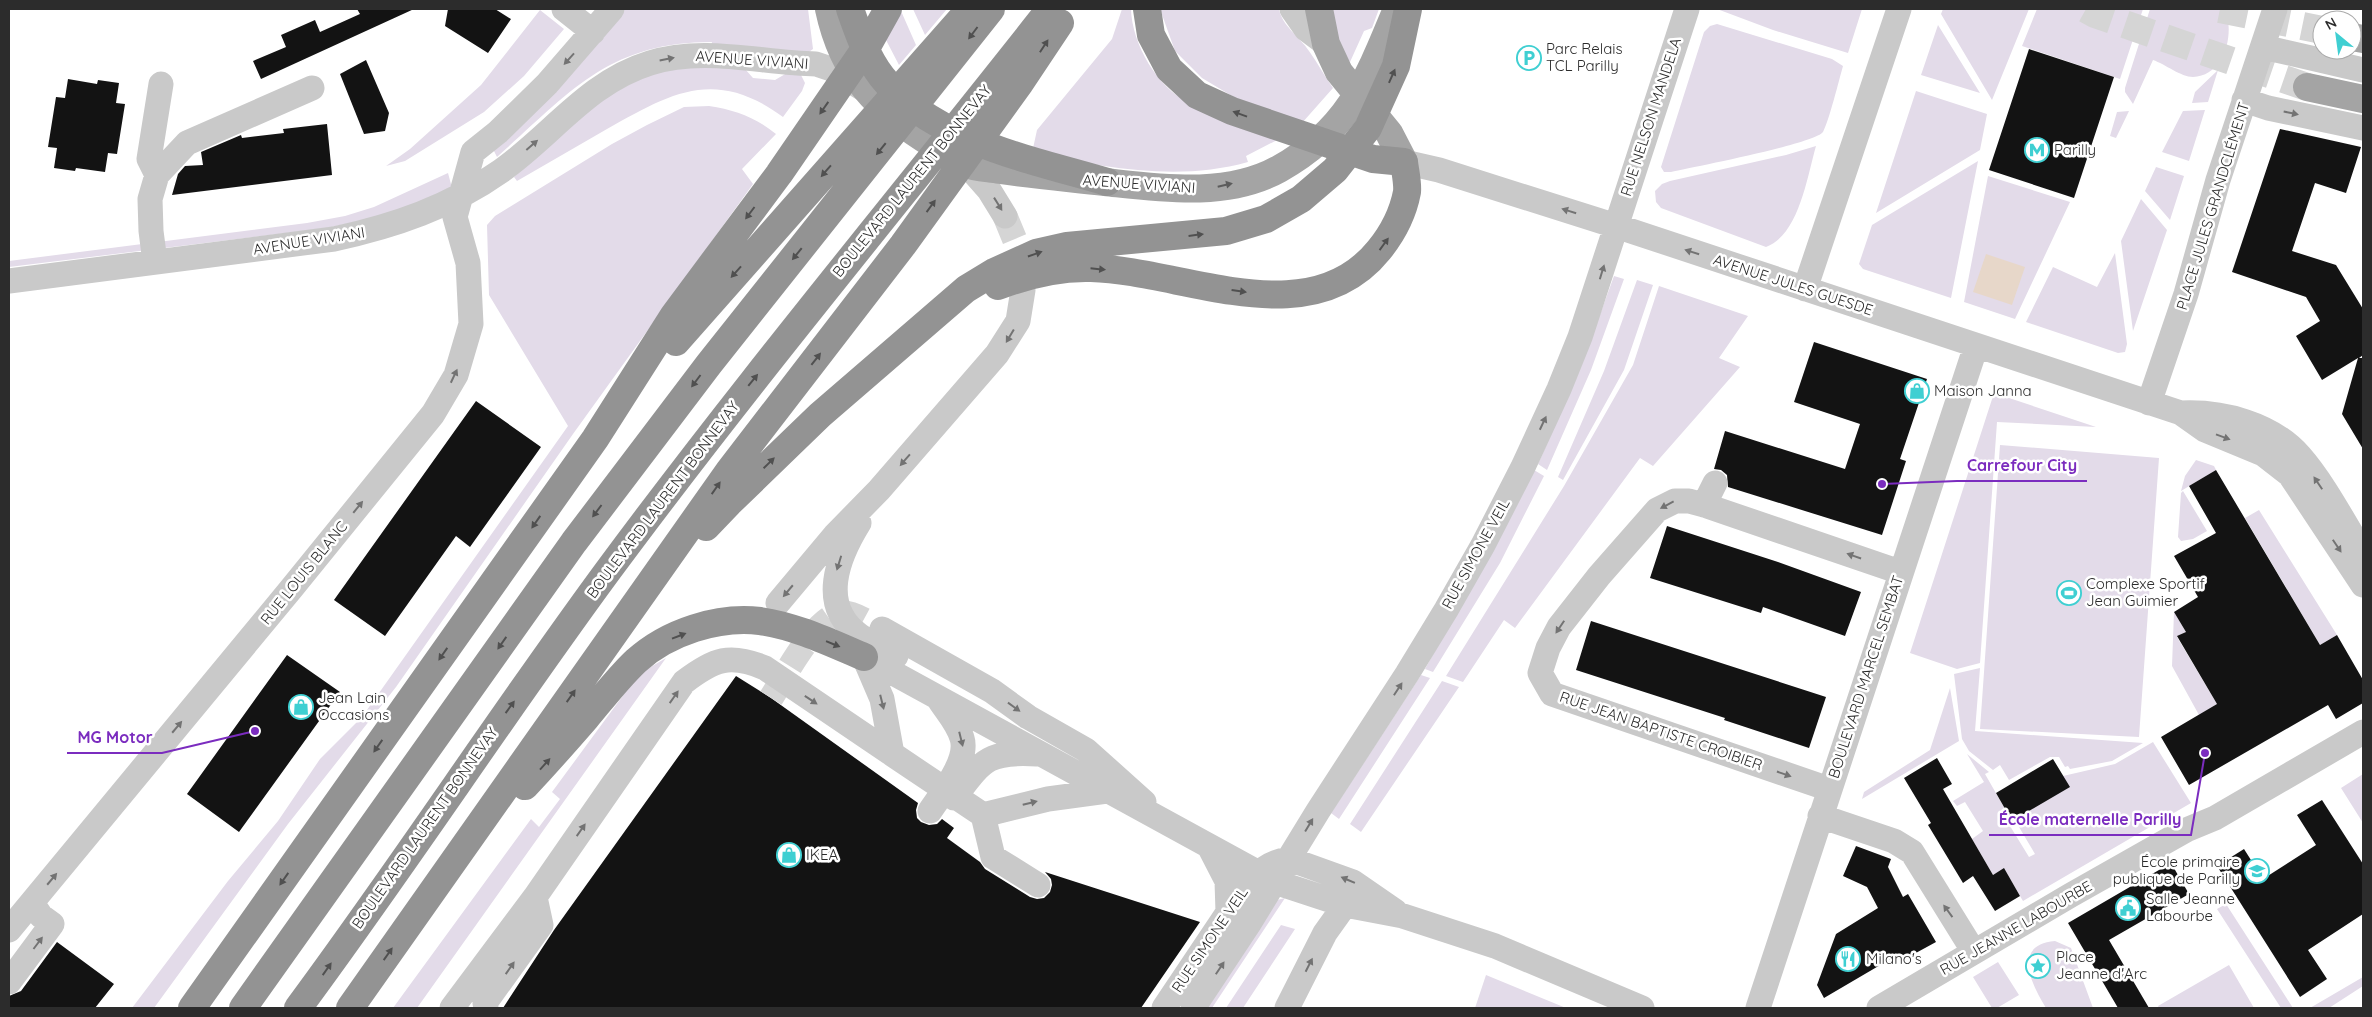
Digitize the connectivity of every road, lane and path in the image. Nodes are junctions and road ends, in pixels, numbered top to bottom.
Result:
1 (564, 9) edge
2 (612, 9) edge
3 (829, 9) edge
4 (850, 9) edge
5 (888, 9) edge
6 (970, 9) edge
7 (991, 9) edge
8 (1050, 9) edge
9 (1069, 9) edge
10 (1147, 9) edge
11 (1292, 9) edge
12 (1319, 9) edge
13 (1397, 9) edge
14 (1408, 9) edge
15 (1687, 9) edge
16 (1899, 9) edge
17 (2275, 9) edge
18 (593, 32) junction
19 (1326, 44) junction
20 (2263, 47) junction
21 (947, 50) junction
22 (2363, 70) edge
23 (1008, 80) junction
24 (161, 84) dead end
25 (2307, 87) tunnel mouth
26 (312, 88) dead end
27 (865, 90) junction
28 (2363, 99) edge
29 (2244, 100) junction
30 (2363, 128) edge
31 (1404, 162) junction
32 (967, 165) junction
33 (157, 175) junction
34 (1107, 182) junction
35 (461, 196) junction
36 (1005, 216) tunnel mouth
37 (1616, 226) junction
38 (155, 262) junction
39 (9, 281) edge
40 (1805, 289) junction
41 (1023, 290) tunnel mouth
42 (908, 339) junction
43 (1976, 346) junction
44 (2150, 403) junction
45 (2181, 413) junction
46 (595, 439) junction
47 (1715, 482) dead end
48 (879, 490) junction
49 (1704, 505) junction
50 (2363, 553) edge
51 (1900, 572) junction
52 (2363, 585) edge
53 (778, 603) dead end
54 (629, 614) junction
55 (866, 621) tunnel mouth
56 (864, 657) junction
57 (937, 697) junction
58 (2363, 732) edge
59 (892, 754) junction
60 (1040, 754) junction
61 (1829, 789) junction
62 (1107, 792) junction
63 (949, 794) junction
64 (935, 814) dead end
65 (983, 815) junction
66 (1820, 816) junction
67 (1167, 824) junction
68 (1210, 848) junction
69 (1289, 859) junction
70 (1266, 878) junction
71 (1038, 885) dead end
72 (432, 892) junction
73 (535, 897) junction
74 (32, 903) junction
75 (1345, 905) junction
76 (1228, 912) junction
77 (1404, 916) junction
78 (9, 930) edge
79 (1974, 952) junction
80 (9, 982) edge
81 (1884, 1007) edge
82 (192, 1008) edge
83 (244, 1008) edge
84 (298, 1008) edge
85 (350, 1008) edge
86 (452, 1008) edge
87 (486, 1008) edge
88 (1164, 1008) edge
89 (1193, 1008) edge
90 (1287, 1008) edge
91 (1642, 1008) edge
92 (1758, 1008) edge

1 - 18 street
2 - 18 street, RUE LOUIS BLANC
3 - 27 main road
4 - 34 highway
5 -> 46 highway
6 - 21 highway
7 -> 21 highway
8 - 23 highway, BOULEVARD LAURENT BONNEVAY
23 -> 9 highway
31 -> 10 highway
11 - 19 street
12 - 19 main road
34 -> 13 main road, AVENUE VIVIANI
42 -> 14 highway
15 - 37 street, RUE NELSON MANDELA
16 - 40 street
17 - 20 street, PLACE JULES GRANDCLÉMENT
18 -> 35 street, RUE LOUIS BLANC
19 - 31 main road
20 - 22 street
20 - 29 street, PLACE JULES GRANDCLÉMENT
21 -> 46 highway
21 -> 83 highway
54 -> 23 highway
84 -> 23 highway, BOULEVARD LAURENT BONNEVAY
24 - 33 street
25 - 28 main road
26 - 33 street
27 - 32 main road, AVENUE VIVIANI
35 -> 27 street, AVENUE VIVIANI
29 -> 30 street
29 - 44 street, PLACE JULES GRANDCLÉMENT
37 -> 31 street, AVENUE JULES GUESDE
42 -> 31 highway
32 - 34 main road, AVENUE VIVIANI
32 -> 36 street
33 - 38 street
35 - 38 street, AVENUE VIVIANI
74 -> 35 street, RUE LOUIS BLANC
40 -> 37 street, AVENUE JULES GUESDE
69 -> 37 street, RUE SIMONE VEIL
38 - 39 street, AVENUE VIVIANI
40 - 43 street, AVENUE JULES GUESDE
41 -> 48 street
54 -> 42 highway
43 - 44 street, AVENUE JULES GUESDE
43 - 51 street, BOULEVARD MARCEL SEMBAT
44 - 45 street, AVENUE JULES GUESDE
50 -> 45 street, AVENUE JULES GUESDE
45 -> 52 street, AVENUE JULES GUESDE
46 -> 82 highway
47 - 49 street
48 -> 53 street
48 -> 60 street
51 -> 49 street, RUE JEAN BAPTISTE CROIBIER
49 -> 61 street, RUE JEAN BAPTISTE CROIBIER
51 - 61 street, BOULEVARD MARCEL SEMBAT
72 -> 54 highway
55 -> 67 street
56 - 57 street
56 -> 59 street
72 -> 56 highway
57 - 60 street
57 -> 63 street
58 - 79 street, RUE JEANNE LABOURBE
59 - 63 street
73 -> 59 street
60 - 62 street
60 - 63 street
61 - 66 street, BOULEVARD MARCEL SEMBAT
65 -> 62 street
62 - 67 street
63 - 64 street
63 - 65 street
65 - 71 street
79 -> 66 street
66 - 92 street, BOULEVARD MARCEL SEMBAT
67 - 68 street
68 - 70 street
68 - 76 street
69 - 70 street, RUE SIMONE VEIL
77 -> 69 street
70 - 75 street
70 - 76 street, RUE SIMONE VEIL
89 -> 70 street, RUE SIMONE VEIL
85 -> 72 highway
73 - 86 street
87 -> 73 street
74 - 78 street, RUE LOUIS BLANC
80 -> 74 street
75 - 77 street
90 -> 75 street
76 - 88 street, RUE SIMONE VEIL
77 - 91 street
79 - 81 street, RUE JEANNE LABOURBE

